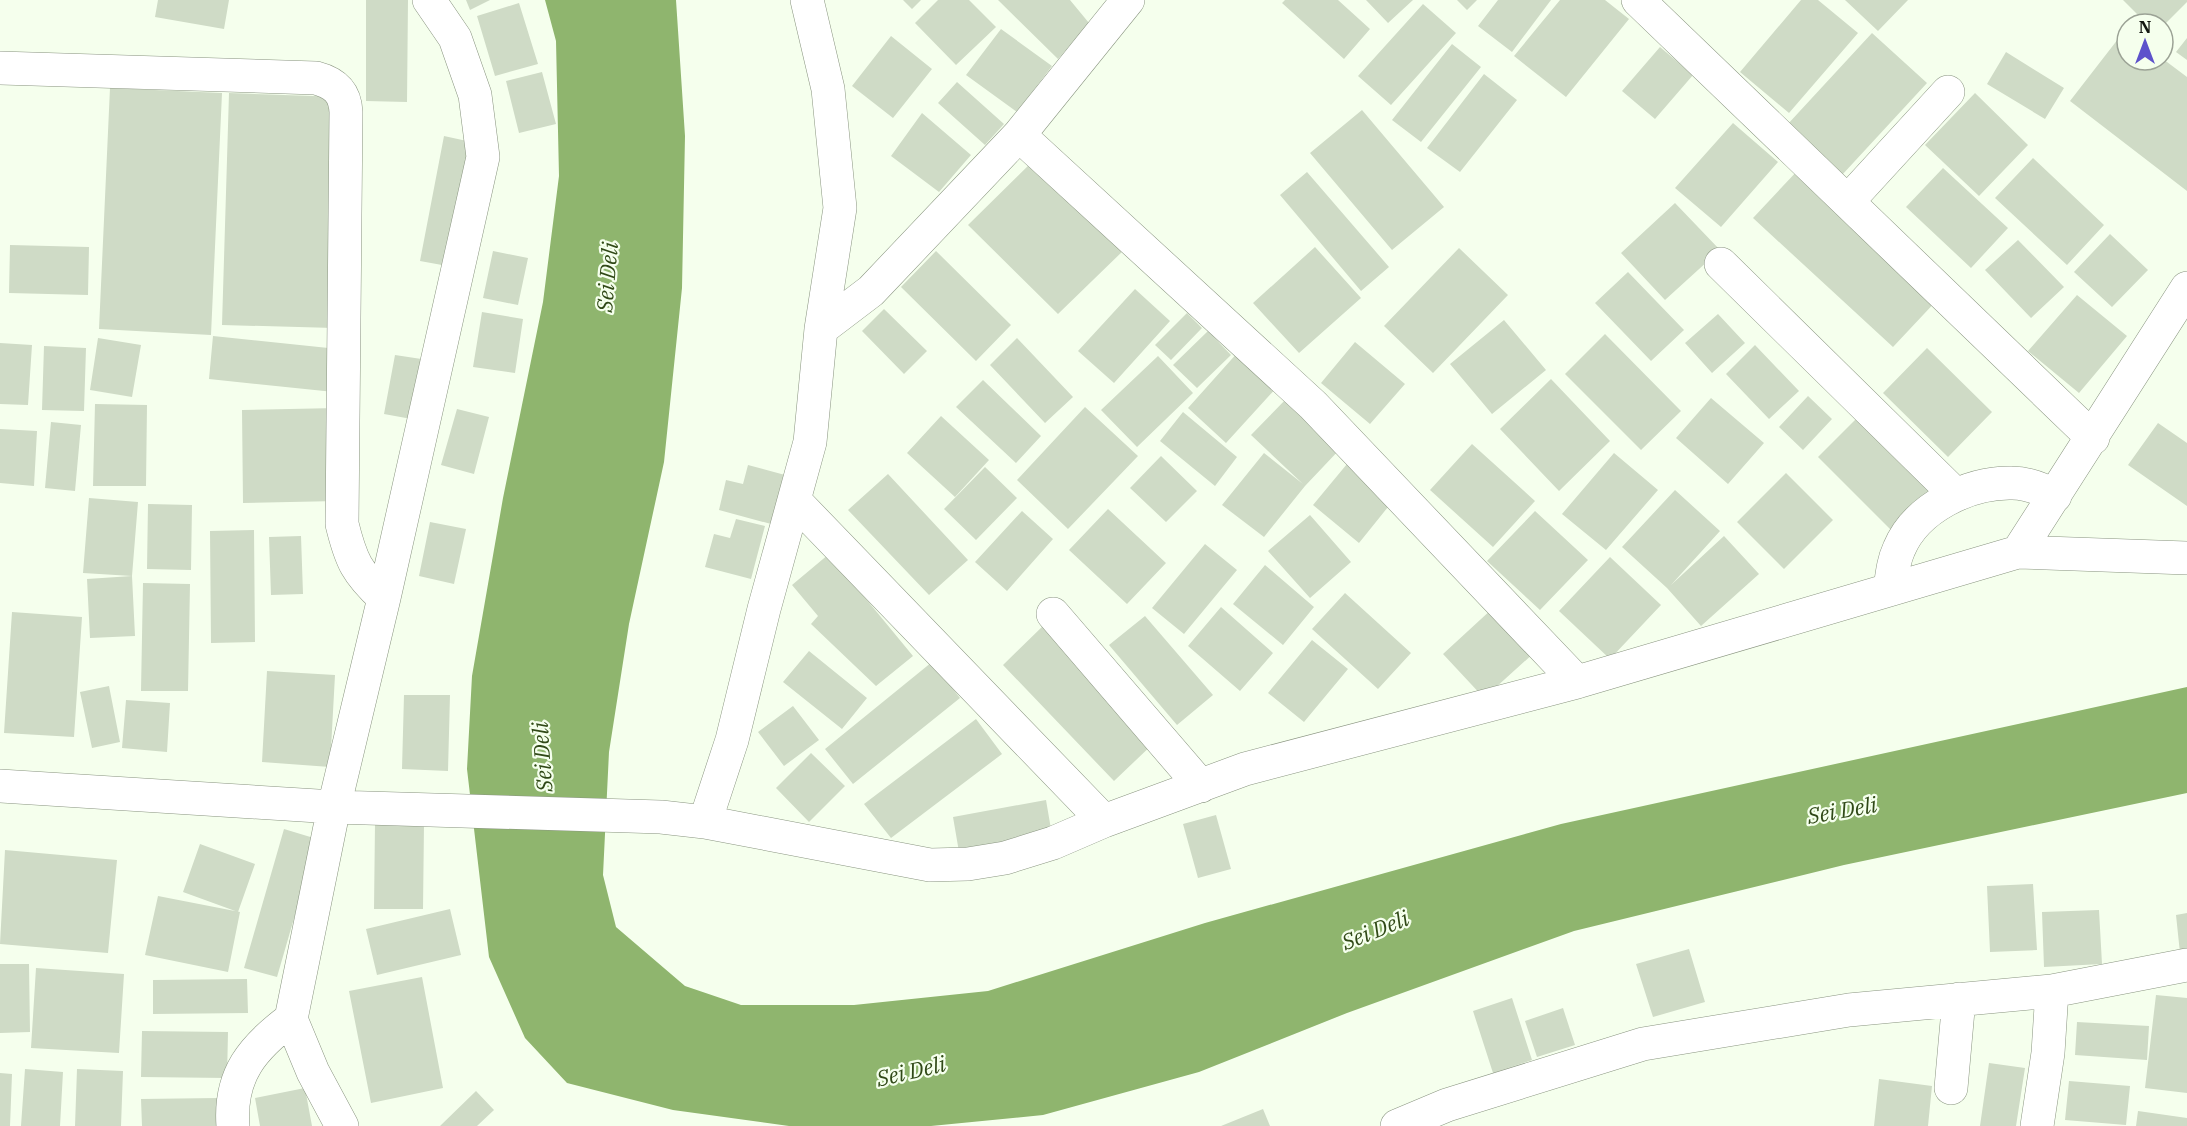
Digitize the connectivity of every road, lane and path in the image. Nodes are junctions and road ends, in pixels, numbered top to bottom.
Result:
1 (429, 0) edge
2 (807, 0) edge
3 (1128, 0) edge
4 (1638, 0) edge
5 (0, 68) edge
6 (1948, 92) dead end
7 (1019, 135) junction
8 (1848, 201) junction
9 (1721, 264) dead end
10 (2187, 288) edge
11 (821, 329) junction
12 (2094, 438) junction
13 (1956, 495) junction
14 (2055, 496) junction
15 (794, 500) junction
16 (2019, 552) junction
17 (2187, 558) edge
18 (1890, 589) junction
19 (384, 598) junction
20 (1053, 614) dead end
21 (1577, 682) junction
22 (0, 786) edge
23 (1201, 786) junction
24 (334, 807) junction
25 (1104, 821) junction
26 (705, 822) junction
27 (2187, 965) edge
28 (2052, 991) junction
29 (1959, 999) junction
30 (291, 1019) junction
31 (1951, 1088) dead end
32 (233, 1126) edge
33 (342, 1126) edge
34 (1397, 1126) edge
35 (2037, 1126) edge

1 - 19 street
2 - 11 street
3 - 7 street
4 - 8 street
5 - 19 street
6 - 8 street
7 - 11 street
7 - 21 street
8 - 12 street
9 - 13 street
10 - 12 street
11 - 15 street
12 - 14 street
13 - 14 street
13 - 18 street
14 - 16 street
15 - 25 street
15 - 26 street
16 - 17 street
16 - 18 street
18 - 21 street
19 - 24 street
20 - 23 street
21 - 23 street
22 - 24 street
23 - 25 street
24 - 26 street
24 - 30 street
25 - 26 street
27 - 28 street
28 - 29 street
28 - 35 street
29 - 31 street
29 - 34 street
30 - 32 street
30 - 33 street

